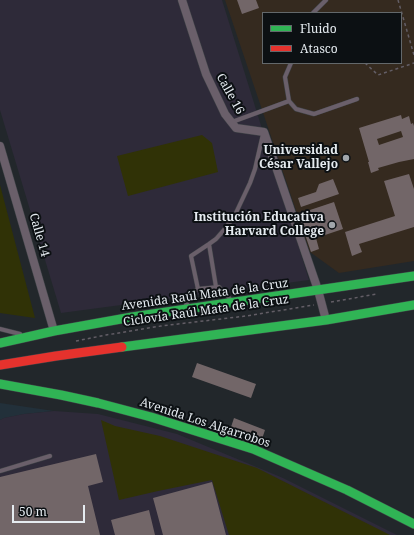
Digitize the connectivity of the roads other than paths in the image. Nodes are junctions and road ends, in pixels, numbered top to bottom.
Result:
1 (182, 0) edge
2 (326, 0) edge
3 (314, 12) edge
4 (291, 64) edge
5 (357, 99) dead end
6 (289, 101) junction
7 (232, 122) junction
8 (264, 132) junction
9 (0, 146) edge
10 (209, 244) junction
11 (414, 276) edge
12 (216, 287) junction
13 (198, 289) junction
14 (318, 290) junction
15 (233, 302) junction
16 (414, 305) edge
17 (184, 310) junction
18 (326, 320) junction
19 (0, 329) edge
20 (54, 331) junction
21 (28, 336) junction
22 (0, 343) edge
23 (0, 365) edge
24 (0, 384) edge
25 (50, 456) dead end
26 (0, 471) edge
27 (414, 524) edge

1 - 7 street, Calle 16
2 - 3 lane
4 - 6 lane
5 - 6 lane
6 - 7 lane
7 - 8 street, Calle 16
8 - 10 lane
8 - 14 street
9 - 20 street, Calle 14
10 - 12 lane
10 - 13 lane
11 - 14 main road, Avenida Raúl Mata de la Cruz
12 - 13 lane
12 - 15 lane
13 - 17 lane
14 - 15 main road, Avenida Raúl Mata de la Cruz
14 - 18 street
15 - 17 main road, Avenida Raúl Mata de la Cruz
16 - 18 main road
17 - 20 main road, Avenida Raúl Mata de la Cruz
18 - 23 main road
19 - 21 lane
20 - 21 main road, Avenida Raúl Mata de la Cruz
21 - 22 main road, Avenida Raúl Mata de la Cruz
24 - 27 main road, Avenida Los Algarrobos
25 - 26 lane

